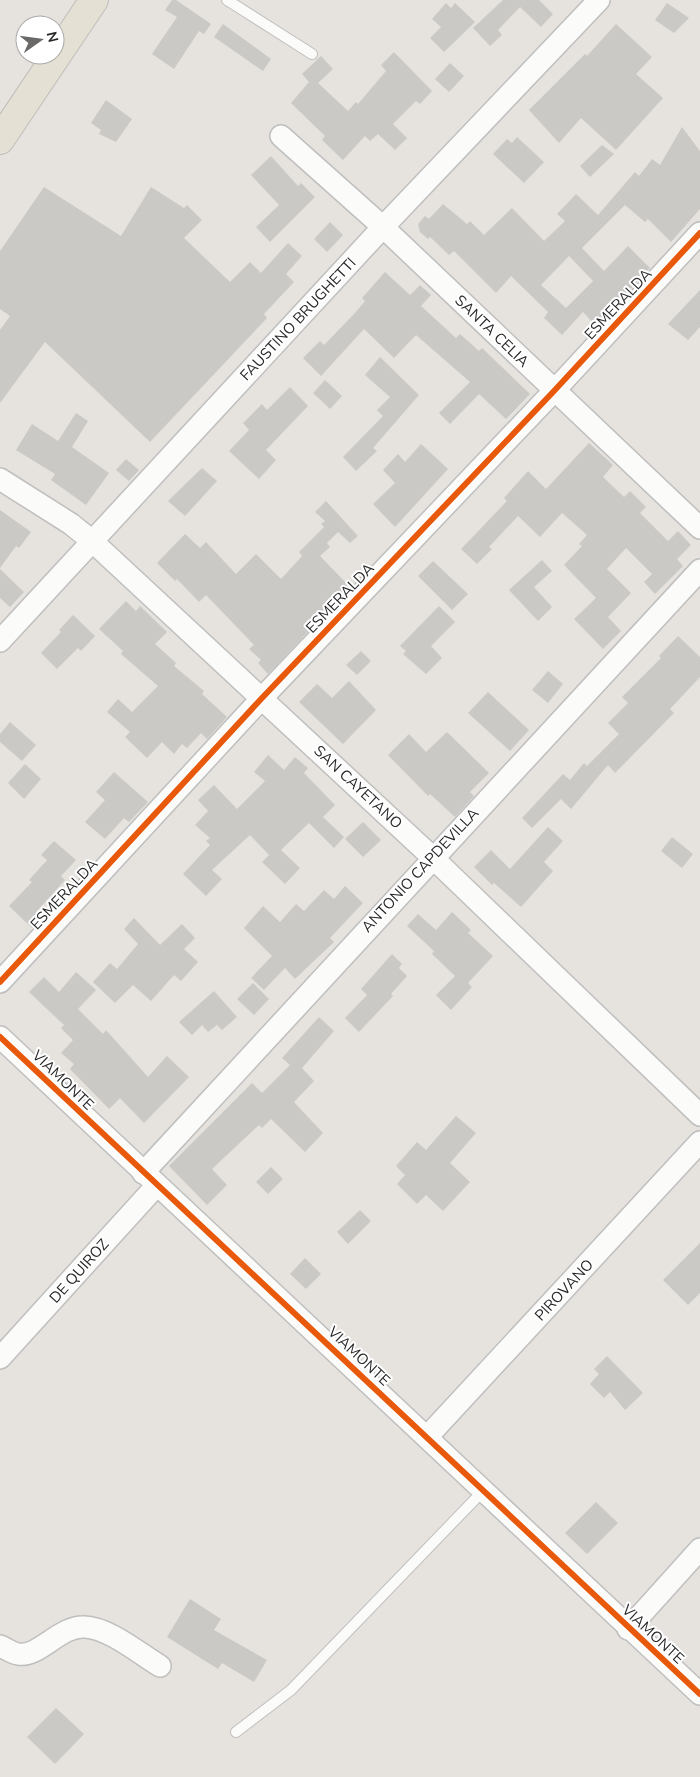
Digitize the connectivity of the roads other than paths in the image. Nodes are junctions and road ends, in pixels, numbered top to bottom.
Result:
1 (94, 0) edge
2 (227, 0) edge
3 (599, 0) edge
4 (312, 54) dead end
5 (282, 136) dead end
6 (0, 140) edge
7 (382, 227) junction
8 (700, 233) edge
9 (554, 391) junction
10 (0, 479) edge
11 (700, 528) edge
12 (92, 541) junction
13 (700, 570) edge
14 (0, 641) edge
15 (262, 698) junction
16 (432, 857) junction
17 (0, 982) edge
18 (0, 1037) edge
19 (700, 1115) edge
20 (700, 1142) edge
21 (150, 1179) junction
22 (0, 1358) edge
23 (427, 1438) junction
24 (483, 1491) junction
25 (700, 1549) edge
26 (628, 1629) junction
27 (0, 1646) edge
28 (160, 1666) dead end
29 (700, 1694) edge
30 (236, 1732) dead end

1 - 6 main road
2 - 4 lane
3 - 7 street, FAUSTINO BRUGHETTI
5 - 7 street, SANTA CELIA
7 - 9 street, SANTA CELIA
7 - 12 street, FAUSTINO BRUGHETTI
8 - 9 street, ESMERALDA
9 - 11 street, SANTA CELIA
9 - 15 street, ESMERALDA
10 - 12 street, SAN CAYETANO
12 - 14 street, FAUSTINO BRUGHETTI
12 - 15 street, SAN CAYETANO
13 - 16 street, ANTONIO CAPDEVILLA
15 - 16 street, SAN CAYETANO
15 - 17 street, ESMERALDA
16 - 19 street, SAN CAYETANO
16 - 21 street, ANTONIO CAPDEVILLA
18 - 21 street, VIAMONTE
20 - 23 street, PIROVANO
21 - 22 street, DE QUIROZ
21 - 23 street, VIAMONTE
23 - 24 street, VIAMONTE
24 - 26 street, VIAMONTE
24 - 30 lane
25 - 26 street
26 - 29 street, VIAMONTE
27 - 28 street

